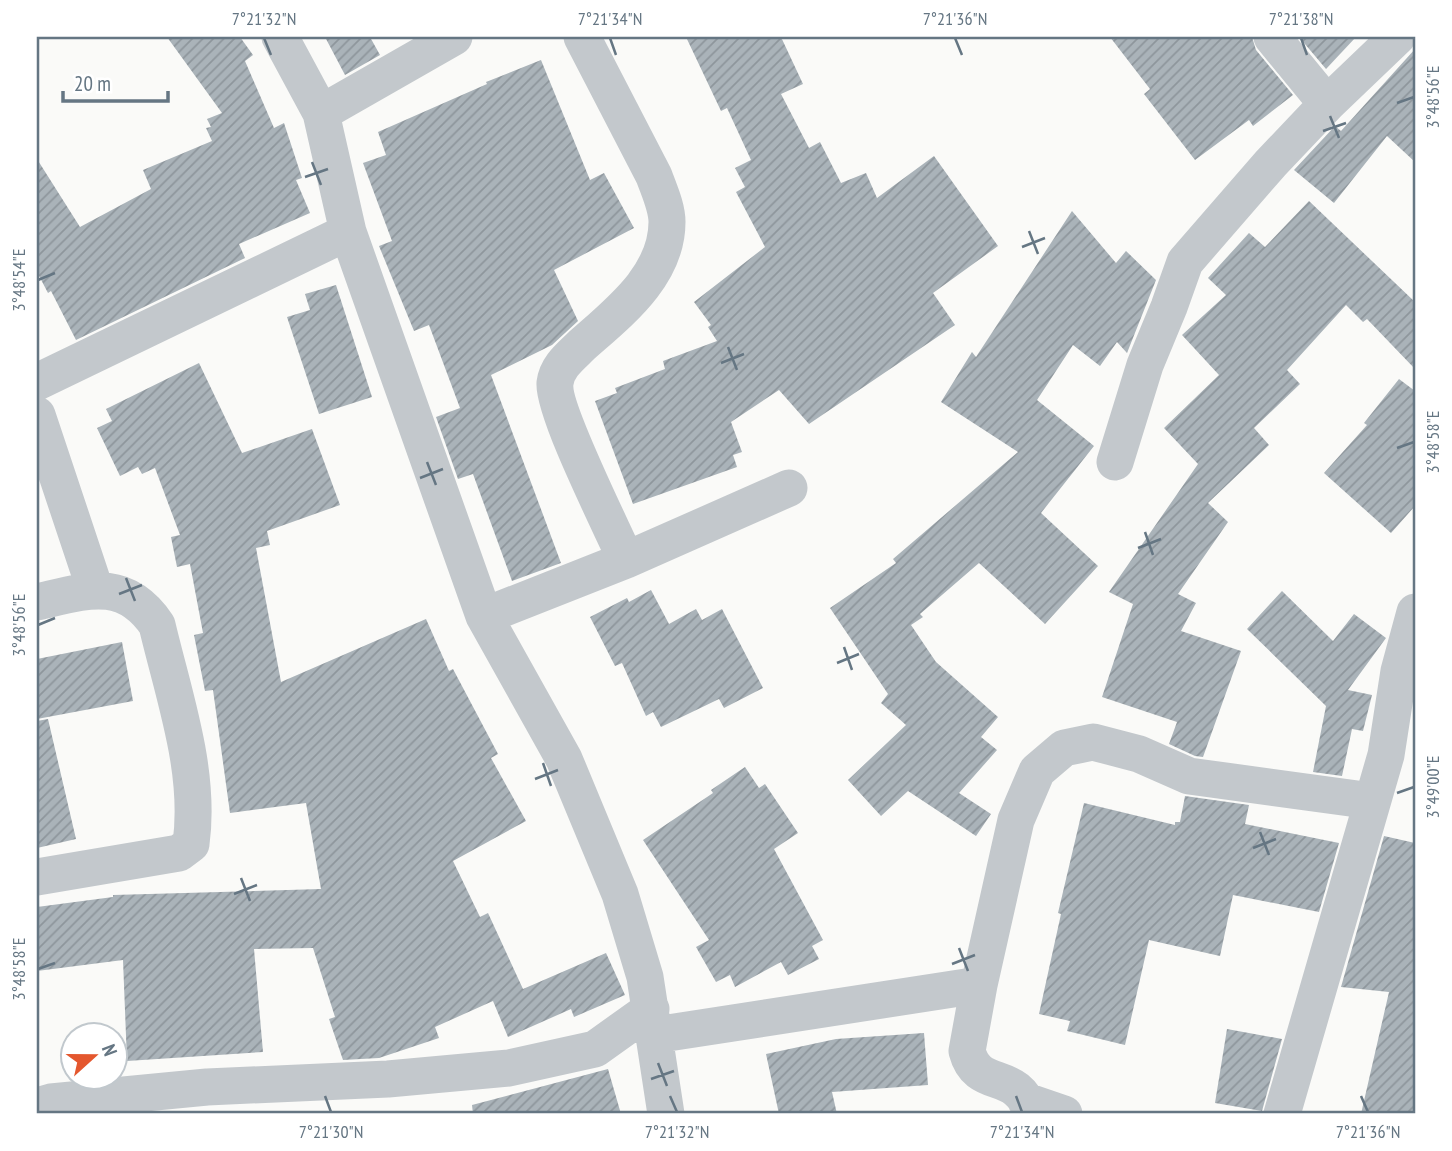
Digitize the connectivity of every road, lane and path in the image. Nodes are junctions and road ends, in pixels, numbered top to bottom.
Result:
1 (280, 37) edge
2 (454, 37) edge
3 (582, 37) edge
4 (1272, 37) edge
5 (1397, 37) edge
6 (1327, 104) junction
7 (321, 113) junction
8 (348, 232) junction
9 (37, 382) edge
10 (37, 415) edge
11 (1115, 462) dead end
12 (789, 488) dead end
13 (626, 560) junction
14 (95, 589) junction
15 (37, 602) edge
16 (1415, 612) edge
17 (484, 616) junction
18 (1372, 801) junction
19 (37, 877) edge
20 (979, 985) junction
21 (653, 1022) junction
22 (595, 1049) junction
23 (660, 1072) junction
24 (37, 1106) edge
25 (1029, 1108) edge
26 (667, 1114) edge
27 (1064, 1114) edge
28 (1282, 1114) edge

1 - 7 street
2 - 7 street
3 - 13 street
4 - 6 street
5 - 6 street
6 - 11 street
7 - 8 street
8 - 9 street
8 - 17 street
10 - 14 street
12 - 13 street
13 - 17 street
14 - 15 street
14 - 19 street
16 - 18 street
17 - 21 street
18 - 20 street
18 - 28 street
20 - 21 street
20 - 25 street
21 - 22 street
21 - 23 street
22 - 23 street
22 - 24 street
23 - 26 street
25 - 27 street

